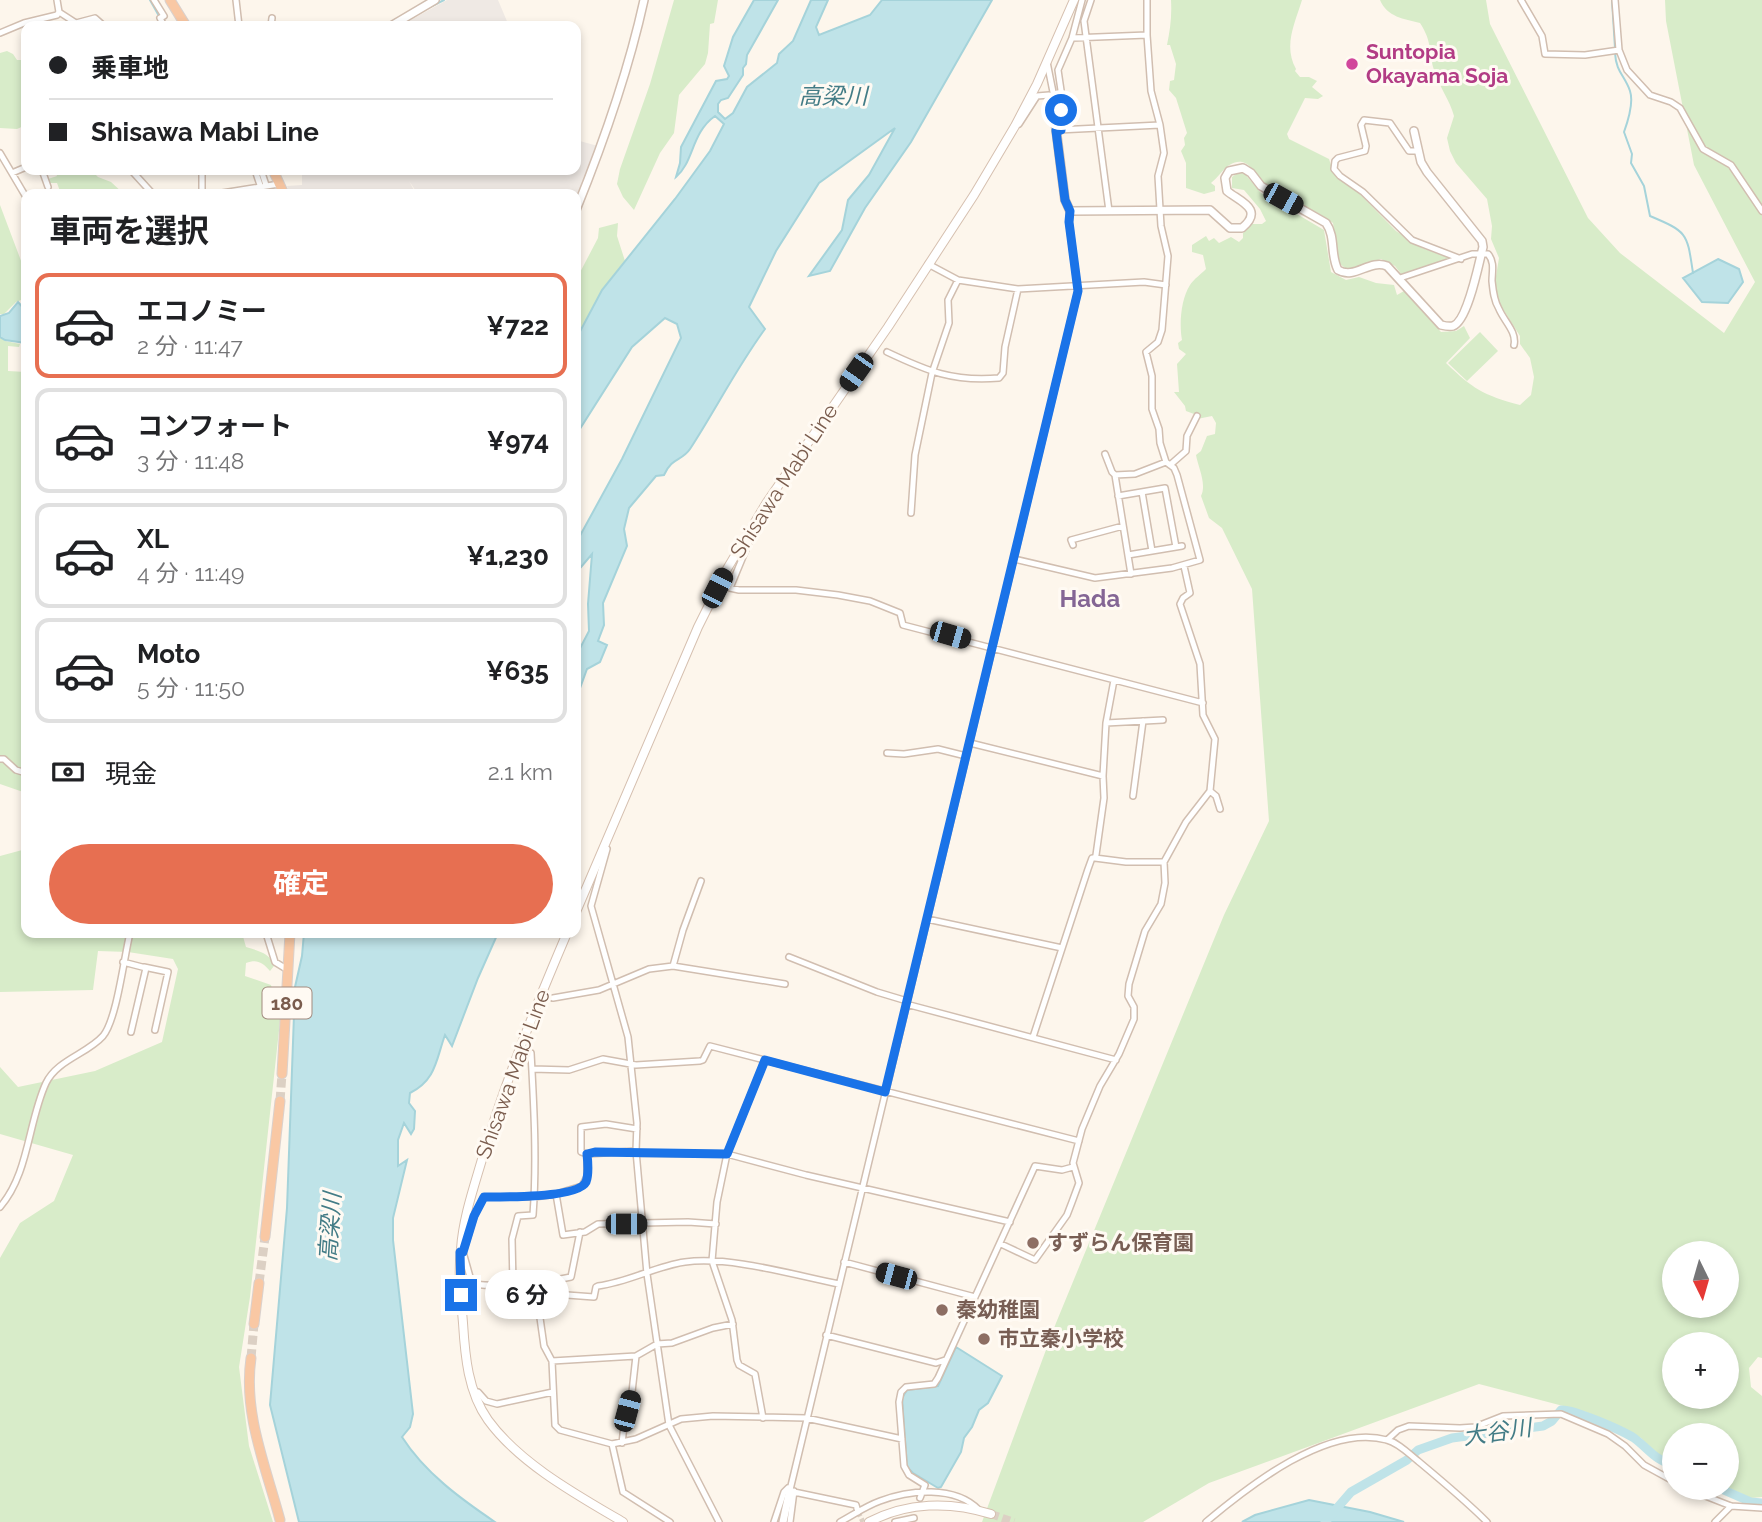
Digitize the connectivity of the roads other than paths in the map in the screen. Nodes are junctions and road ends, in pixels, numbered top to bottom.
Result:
1 (57, 0) edge
2 (154, 0) edge
3 (170, 0) edge
4 (236, 0) edge
5 (435, 0) edge
6 (644, 0) edge
7 (1074, 0) edge
8 (1082, 0) edge
9 (1091, 0) edge
10 (1147, 0) edge
11 (1521, 0) edge
12 (1615, 0) edge
13 (59, 12) junction
14 (272, 18) dead end
15 (32, 21) edge
16 (70, 21) edge
17 (162, 21) edge
18 (183, 21) edge
19 (238, 21) edge
20 (272, 21) edge
21 (399, 21) edge
22 (21, 24) edge
23 (0, 33) edge
24 (1147, 35) junction
25 (1072, 38) junction
26 (1086, 38) junction
27 (1619, 50) junction
28 (1047, 62) junction
29 (1039, 81) junction
30 (1051, 92) junction
31 (1055, 121) joint
32 (1160, 125) junction
33 (1015, 126) junction
34 (1098, 128) junction
35 (1058, 130) junction
36 (1414, 131) dead end
37 (1419, 151) junction
38 (0, 153) edge
39 (21, 169) edge
40 (12, 173) junction
41 (44, 175) edge
42 (136, 175) edge
43 (259, 175) edge
44 (263, 175) edge
45 (271, 175) edge
46 (267, 185) junction
47 (48, 187) dead end
48 (21, 189) edge
49 (148, 189) edge
50 (244, 189) edge
51 (265, 189) edge
52 (268, 189) edge
53 (275, 189) edge
54 (581, 198) edge
55 (1160, 210) junction
56 (1070, 211) junction
57 (1109, 211) junction
58 (1762, 211) edge
59 (1482, 253) junction
60 (1461, 259) junction
61 (928, 264) junction
62 (1400, 278) junction
63 (958, 280) junction
64 (1079, 285) junction
65 (1166, 285) junction
66 (1018, 289) junction
67 (1514, 345) dead end
68 (887, 352) dead end
69 (932, 373) junction
70 (1197, 416) dead end
71 (1105, 454) dead end
72 (1168, 464) junction
73 (1115, 475) junction
74 (1142, 492) junction
75 (1118, 496) junction
76 (912, 513) dead end
77 (1123, 526) junction
78 (751, 527) junction
79 (1073, 545) dead end
80 (1152, 551) junction
81 (1128, 555) junction
82 (1014, 559) junction
83 (1184, 566) junction
84 (1131, 574) junction
85 (993, 648) junction
86 (1114, 680) junction
87 (1203, 703) junction
88 (1143, 720) junction
89 (1163, 720) dead end
90 (1106, 723) junction
91 (970, 743) junction
92 (887, 753) dead end
93 (966, 756) junction
94 (0, 759) edge
95 (21, 772) edge
96 (1103, 776) junction
97 (1210, 791) junction
98 (1133, 796) dead end
99 (1220, 809) dead end
100 (608, 835) junction
101 (1095, 858) junction
102 (1164, 862) junction
103 (701, 881) dead end
104 (581, 900) edge
105 (927, 919) junction
106 (129, 938) edge
107 (268, 938) edge
108 (290, 938) edge
109 (565, 938) edge
110 (1062, 948) junction
111 (789, 957) dead end
112 (123, 962) junction
113 (673, 966) junction
114 (143, 967) junction
115 (289, 970) junction
116 (785, 984) dead end
117 (615, 985) junction
118 (553, 998) dead end
119 (907, 1003) junction
120 (155, 1030) dead end
121 (131, 1032) dead end
122 (1033, 1037) junction
123 (531, 1053) dead end
124 (765, 1060) junction
125 (1116, 1060) junction
126 (632, 1065) junction
127 (532, 1069) junction
128 (282, 1073) tunnel mouth
129 (885, 1092) junction
130 (279, 1104) tunnel mouth
131 (637, 1129) junction
132 (1079, 1141) junction
133 (636, 1152) junction
134 (587, 1154) junction
135 (727, 1154) junction
136 (1073, 1167) junction
137 (863, 1188) junction
138 (556, 1194) junction
139 (534, 1197) junction
140 (0, 1207) edge
141 (1010, 1222) junction
142 (643, 1224) junction
143 (716, 1224) junction
144 (580, 1233) junction
145 (265, 1237) tunnel mouth
146 (1001, 1244) junction
147 (462, 1252) junction
148 (712, 1261) junction
149 (844, 1262) junction
150 (647, 1274) junction
151 (259, 1283) tunnel mouth
152 (540, 1283) junction
153 (513, 1284) junction
154 (839, 1284) junction
155 (540, 1293) junction
156 (975, 1297) junction
157 (254, 1324) tunnel mouth
158 (733, 1324) junction
159 (826, 1335) junction
160 (657, 1344) junction
161 (636, 1356) junction
162 (250, 1357) tunnel mouth
163 (947, 1359) junction
164 (552, 1361) junction
165 (474, 1392) junction
166 (553, 1392) junction
167 (763, 1418) junction
168 (806, 1418) junction
169 (669, 1425) junction
170 (902, 1439) junction
171 (1387, 1440) junction
172 (622, 1443) junction
173 (612, 1444) junction
174 (1662, 1475) edge
175 (791, 1490) junction
176 (920, 1495) junction
177 (1716, 1500) edge
178 (1731, 1506) junction
179 (1762, 1508) edge
180 (917, 1509) dead end
181 (979, 1510) junction
182 (858, 1512) junction
183 (991, 1514) tunnel mouth
184 (280, 1520) dead end
185 (913, 1520) edge
186 (623, 1522) edge
187 (670, 1522) edge
188 (719, 1522) edge
189 (774, 1522) edge
190 (783, 1522) edge
191 (790, 1522) edge
192 (840, 1522) edge
193 (869, 1522) edge
194 (895, 1522) edge
195 (1206, 1522) edge
196 (1487, 1522) edge
197 (1715, 1522) edge

1 - 13 street
2 - 17 street
3 - 18 highway
4 - 19 street
5 - 21 street
6 - 54 street
7 - 28 main road, Shisawa Mabi Line
8 - 25 street
9 - 26 street
10 - 24 street
11 - 27 street
12 - 27 street
13 - 15 street
13 - 16 street
14 - 20 street
22 - 23 street
24 - 26 street
24 - 32 street
25 - 26 street
25 - 35 street
26 - 34 street
27 - 58 street
28 - 29 main road, Shisawa Mabi Line
28 - 30 street
29 - 30 street
29 - 33 main road, Shisawa Mabi Line
30 - 31 street
30 - 33 street
31 - 35 street
32 - 34 street
32 - 55 street
33 - 61 main road, Shisawa Mabi Line
34 - 35 street
34 - 57 street
35 - 56 street
36 - 37 street
37 - 59 street
37 - 60 street
38 - 40 street
39 - 40 street
40 - 48 street
41 - 47 street
42 - 49 street
43 - 46 street
44 - 46 street
45 - 46 highway
46 - 50 street
46 - 51 street
46 - 52 street
46 - 53 highway
55 - 57 street
55 - 62 street
55 - 65 street
56 - 57 street
56 - 64 street
59 - 60 street
59 - 62 street
59 - 67 street
60 - 62 street
61 - 63 street
61 - 78 main road, Shisawa Mabi Line
63 - 66 street
63 - 69 street
64 - 65 street
64 - 66 street
64 - 82 street
65 - 72 street
66 - 69 street
68 - 69 street
69 - 76 street
70 - 72 street
71 - 73 street
72 - 73 street
72 - 83 street
73 - 75 street
74 - 75 street
74 - 80 street
74 - 80 street
75 - 77 street
77 - 79 street
77 - 81 street
78 - 85 street
78 - 100 main road, Shisawa Mabi Line
80 - 81 street
81 - 84 street
82 - 84 street
82 - 85 street
83 - 84 street
83 - 87 street
85 - 86 street
85 - 91 street
86 - 87 street
86 - 90 street
87 - 97 street
88 - 89 street
88 - 90 street
88 - 98 street
90 - 96 street
91 - 93 street
91 - 96 street
92 - 93 street
93 - 105 street
94 - 95 street
96 - 101 street
97 - 99 street
97 - 102 street
100 - 104 main road, Shisawa Mabi Line
100 - 117 street
101 - 102 street
101 - 110 street
102 - 125 street
103 - 113 street
105 - 110 street
105 - 119 street
106 - 112 street
107 - 115 street
108 - 115 highway, 180
109 - 147 main road, Shisawa Mabi Line
110 - 122 street
111 - 119 street
112 - 114 street
112 - 140 street
113 - 116 street
113 - 117 street
114 - 120 street
114 - 121 street
115 - 128 highway, 180
117 - 118 street
117 - 126 street
119 - 122 street
119 - 129 street
122 - 125 street
123 - 127 street
124 - 126 street
124 - 129 street
124 - 135 street
125 - 132 street
126 - 127 street
126 - 131 street
127 - 139 street
129 - 132 street
129 - 137 street
130 - 145 highway
131 - 133 street
131 - 134 street
132 - 136 street
133 - 134 street
133 - 135 street
133 - 142 street
134 - 138 street
135 - 137 street
135 - 143 street
136 - 141 street
136 - 146 street
137 - 141 street
137 - 149 street
138 - 139 street
138 - 144 street
139 - 147 street
139 - 153 street
141 - 146 street
142 - 143 street
142 - 144 street
142 - 150 street
143 - 148 street
144 - 152 street
146 - 156 street
147 - 153 street
147 - 165 main road, Shisawa Mabi Line
148 - 150 street
148 - 154 street
148 - 158 street
149 - 154 street
149 - 156 street
150 - 155 street
150 - 160 street
151 - 157 highway
152 - 153 street
152 - 155 street
154 - 159 street
155 - 164 street
156 - 163 street
158 - 160 street
158 - 167 street
159 - 163 street
159 - 168 street
160 - 161 street
160 - 169 street
161 - 164 street
161 - 172 street
162 - 184 highway
163 - 170 street
164 - 166 street
165 - 166 street
165 - 186 main road, Shisawa Mabi Line
166 - 173 street
167 - 168 street
167 - 169 street
168 - 170 street
168 - 175 street
169 - 172 street
169 - 188 street
170 - 176 street
171 - 174 street
171 - 195 street
171 - 196 street
172 - 173 street
173 - 187 street
175 - 182 street
175 - 189 street
175 - 190 street
175 - 191 street
176 - 181 street
176 - 182 street
177 - 178 street
178 - 179 street
178 - 197 street
180 - 185 street
181 - 183 main road
181 - 193 main road
182 - 192 street
185 - 194 street

